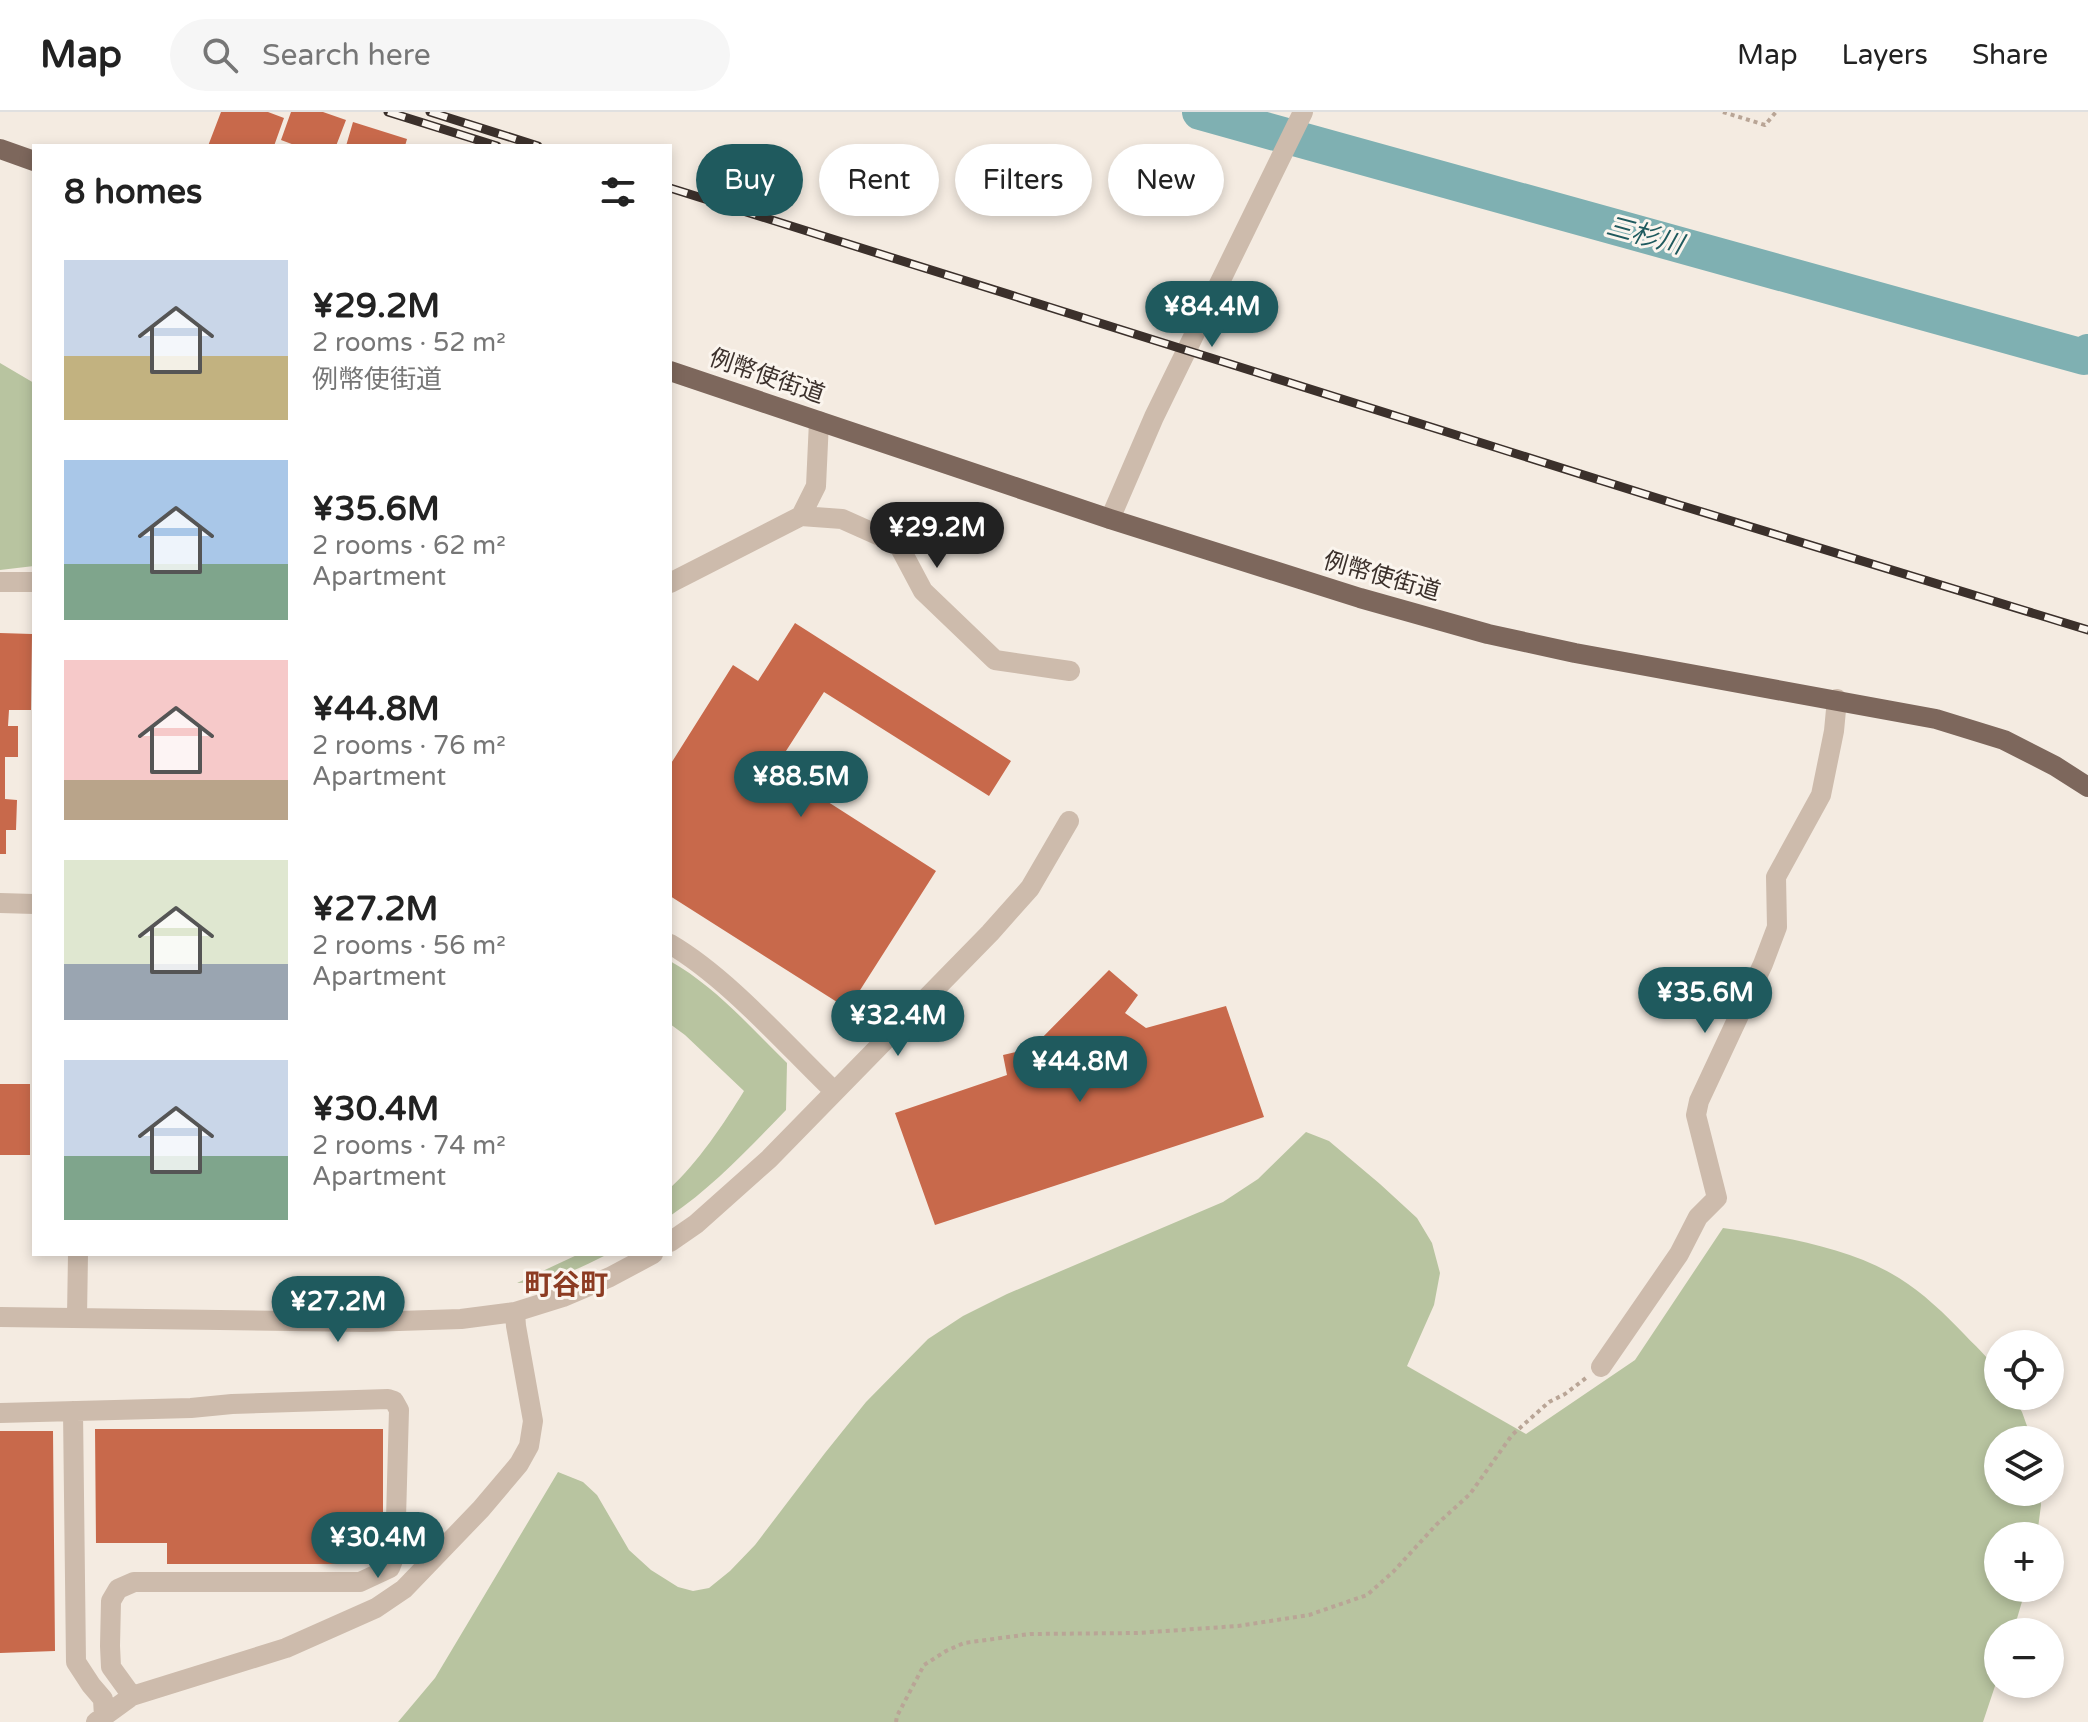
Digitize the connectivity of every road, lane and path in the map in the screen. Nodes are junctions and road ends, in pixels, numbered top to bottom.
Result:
1 (1723, 112) edge
2 (1776, 112) edge
3 (1302, 113) edge
4 (0, 149) edge
5 (32, 160) edge
6 (672, 372) edge
7 (819, 421) junction
8 (801, 516) junction
9 (1110, 519) junction
10 (0, 582) edge
11 (32, 582) edge
12 (672, 582) edge
13 (1070, 671) dead end
14 (1837, 699) junction
15 (2088, 787) edge
16 (1069, 821) dead end
17 (0, 903) edge
18 (32, 904) edge
19 (672, 945) edge
20 (834, 1091) junction
21 (672, 1241) edge
22 (78, 1256) edge
23 (649, 1256) edge
24 (515, 1312) junction
25 (0, 1317) edge
26 (77, 1317) junction
27 (1601, 1367) joint
28 (73, 1411) junction
29 (0, 1413) edge
30 (132, 1696) junction
31 (100, 1720) edge
32 (896, 1722) edge

1 - 2 path
3 - 9 street
4 - 5 main road
6 - 7 main road, 例幣使街道
7 - 8 street
7 - 9 main road, 例幣使街道
8 - 12 street
8 - 13 street
9 - 14 main road, 例幣使街道
10 - 11 street
14 - 15 main road, 例幣使街道
14 - 27 street
16 - 20 street
17 - 18 street
19 - 20 street
20 - 21 street
22 - 26 street
23 - 24 street
24 - 26 street
24 - 30 street
25 - 26 street
27 - 32 path
28 - 29 street
28 - 30 street
28 - 31 street
30 - 31 street

